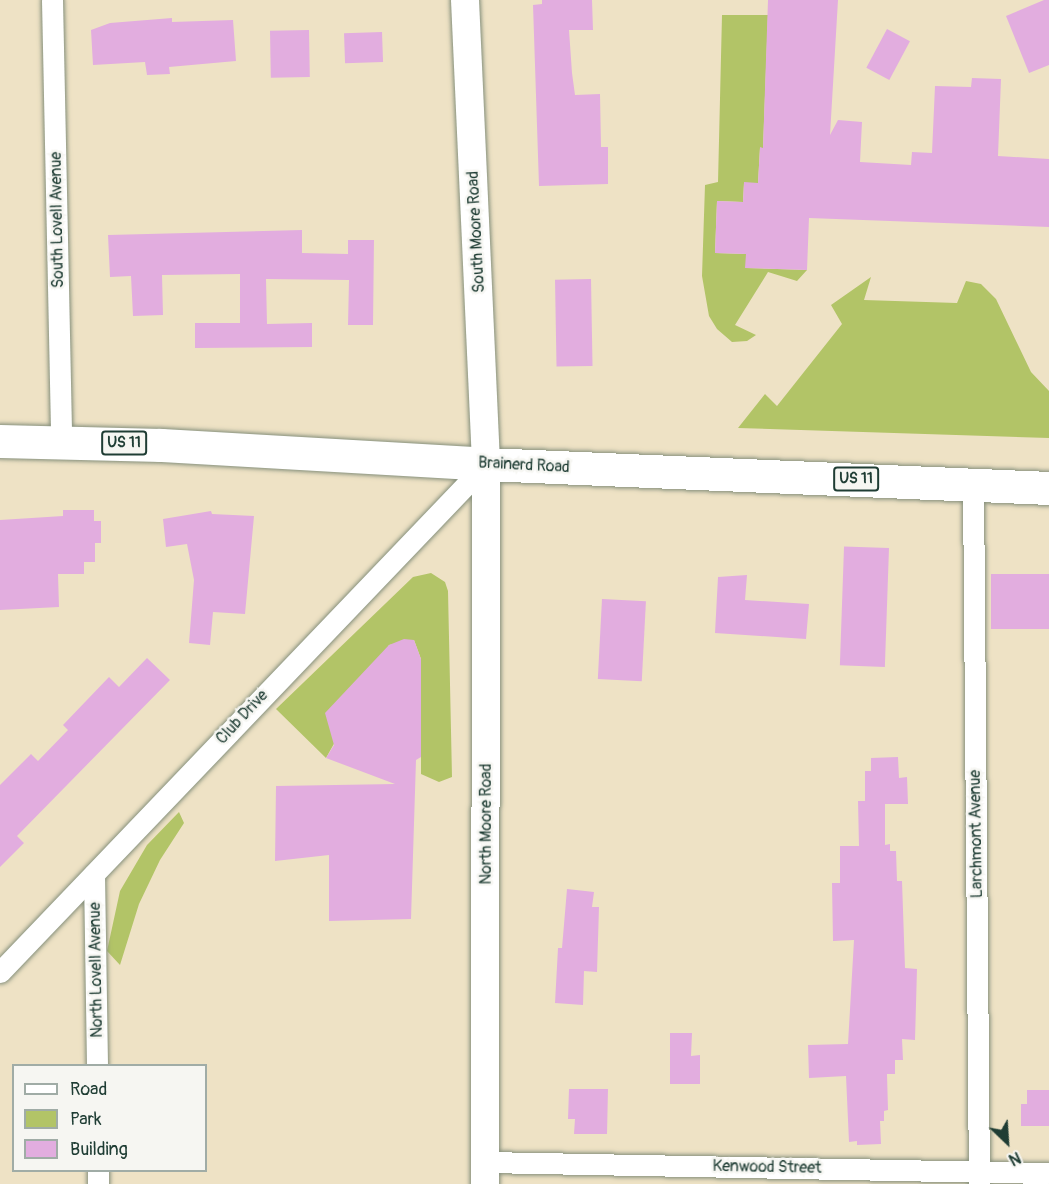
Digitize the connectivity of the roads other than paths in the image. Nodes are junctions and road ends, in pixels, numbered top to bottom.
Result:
1 (52, 0) edge
2 (465, 0) edge
3 (0, 441) edge
4 (61, 441) junction
5 (486, 464) junction
6 (973, 484) junction
7 (1049, 488) edge
8 (94, 874) junction
9 (0, 972) edge
10 (97, 1064) edge
11 (485, 1173) edge
12 (1049, 1173) edge
13 (979, 1177) edge

1 - 4 street, South Lovell Avenue
2 - 5 main road, South Moore Road
3 - 4 main road, Brainerd Road / US 11
4 - 5 main road, Brainerd Road / US 11
5 - 6 main road, Brainerd Road / US 11
5 - 8 street, Club Drive
5 - 11 main road, North Moore Road
6 - 7 main road, Brainerd Road / US 11
6 - 13 street, Larchmont Avenue
8 - 9 street, Club Drive
8 - 10 street, North Lovell Avenue
11 - 13 street, Kenwood Street
12 - 13 street, Kenwood Street

